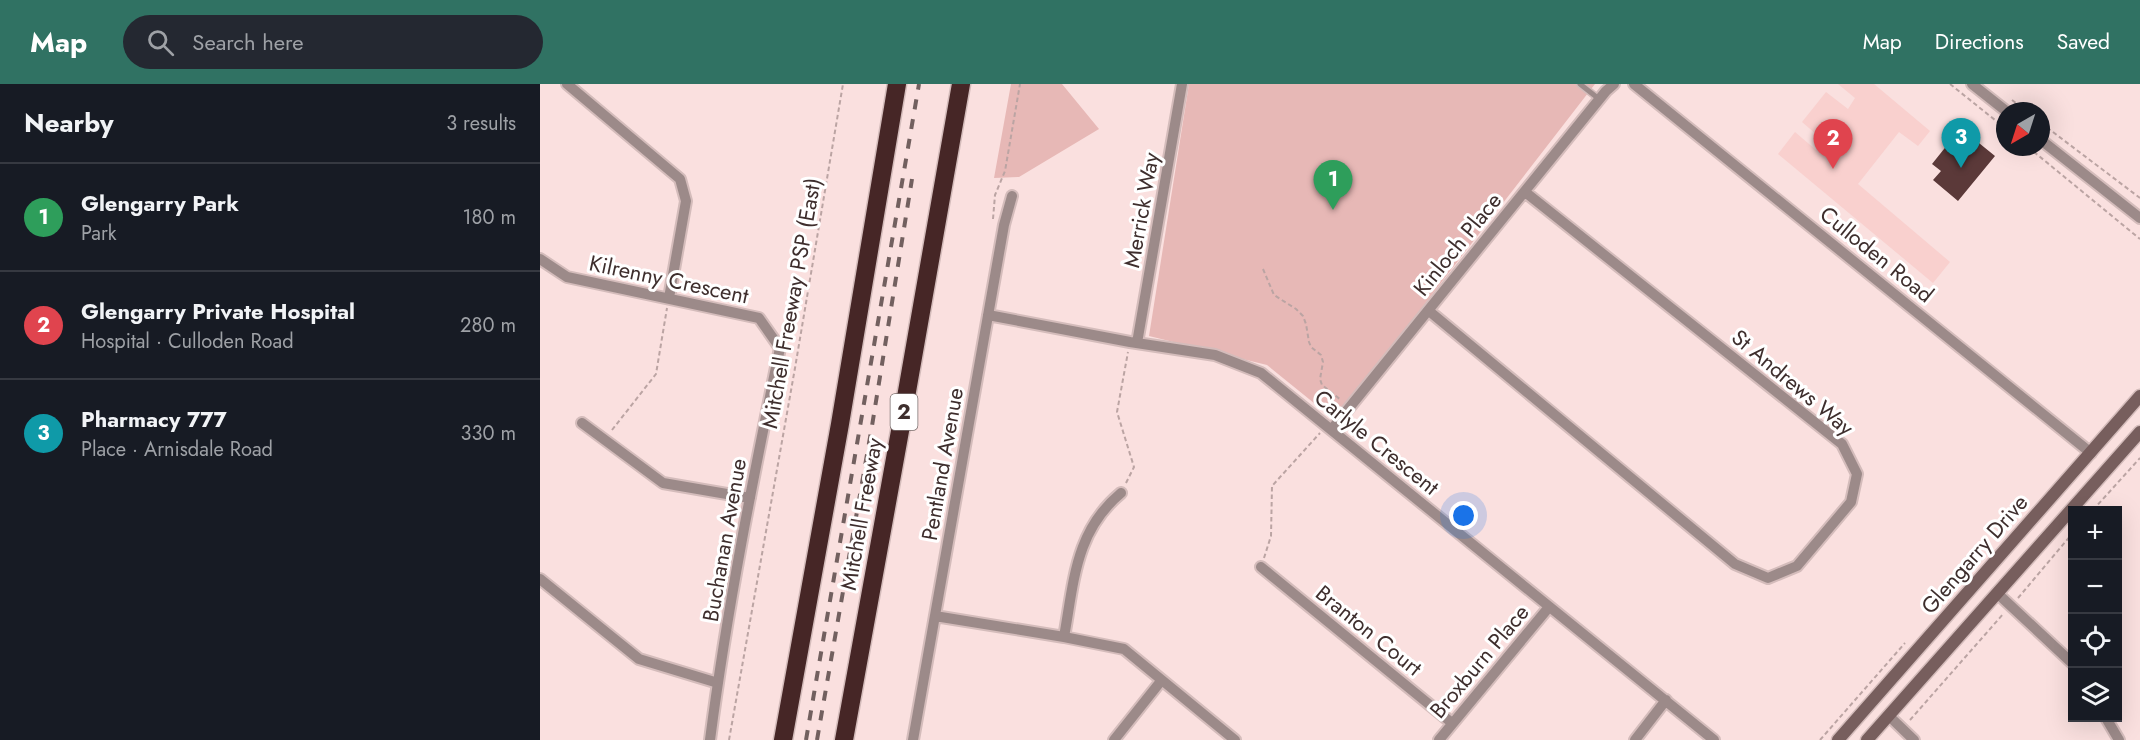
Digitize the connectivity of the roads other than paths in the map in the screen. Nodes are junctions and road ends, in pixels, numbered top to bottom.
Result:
1 (567, 84) edge
2 (897, 84) edge
3 (960, 84) edge
4 (1182, 84) edge
5 (1580, 84) edge
6 (1614, 84) edge
7 (1636, 85) edge
8 (1975, 85) edge
9 (1599, 99) junction
10 (1996, 103) edge
11 (2050, 147) edge
12 (1525, 192) junction
13 (1012, 196) dead end
14 (2140, 219) edge
15 (540, 259) edge
16 (669, 298) junction
17 (1429, 311) junction
18 (988, 315) junction
19 (1133, 343) junction
20 (780, 348) joint
21 (2140, 396) edge
22 (582, 423) dead end
23 (1329, 427) junction
24 (2140, 432) edge
25 (2091, 453) junction
26 (1121, 493) road end
27 (750, 498) junction
28 (1261, 567) road end
29 (540, 579) edge
30 (1997, 593) junction
31 (1549, 607) junction
32 (935, 616) junction
33 (1064, 637) junction
34 (2068, 658) edge
35 (1161, 681) junction
36 (718, 683) junction
37 (1666, 700) junction
38 (1889, 716) junction
39 (2109, 722) edge
40 (1452, 723) junction
41 (710, 740) edge
42 (783, 740) edge
43 (844, 740) edge
44 (913, 740) edge
45 (1114, 740) edge
46 (1235, 740) edge
47 (1439, 740) edge
48 (1635, 740) edge
49 (1714, 740) edge
50 (1838, 740) edge
51 (1867, 740) edge
52 (1914, 740) edge
53 (2119, 740) edge

1 - 16 street
2 - 42 highway, Mitchell Freeway
3 - 43 highway, Mitchell Freeway / 2
4 - 19 street, Merrick Way
5 - 9 lane
6 - 9 street, Kinloch Place
7 - 25 street, Culloden Road
8 - 10 street
9 - 12 street, Kinloch Place
11 - 14 street
12 - 17 street, Kinloch Place
12 - 17 street, St Andrews Way
13 - 18 street, Pentland Avenue
15 - 16 street, Kilrenny Crescent
16 - 20 street, Kilrenny Crescent
17 - 23 street, Kinloch Place
18 - 19 street, Carlyle Crescent
18 - 32 street, Pentland Avenue
19 - 23 street, Carlyle Crescent
20 - 27 street, Buchanan Avenue
21 - 25 main road, Glengarry Drive
22 - 27 street
23 - 31 street, Carlyle Crescent
24 - 30 main road, Glengarry Drive
25 - 50 main road, Glengarry Drive
26 - 33 street
27 - 36 street, Buchanan Avenue
28 - 40 street, Branton Court
29 - 36 street
30 - 34 street
30 - 38 main road, Glengarry Drive
31 - 37 street, Carlyle Crescent
31 - 40 street, Broxburn Place
32 - 33 street
32 - 44 street, Pentland Avenue
33 - 35 street
35 - 45 street
35 - 46 street
36 - 41 street, Buchanan Avenue
37 - 48 street
37 - 49 street, Carlyle Crescent
38 - 51 main road, Glengarry Drive
38 - 52 street
39 - 53 street
40 - 47 street, Broxburn Place

